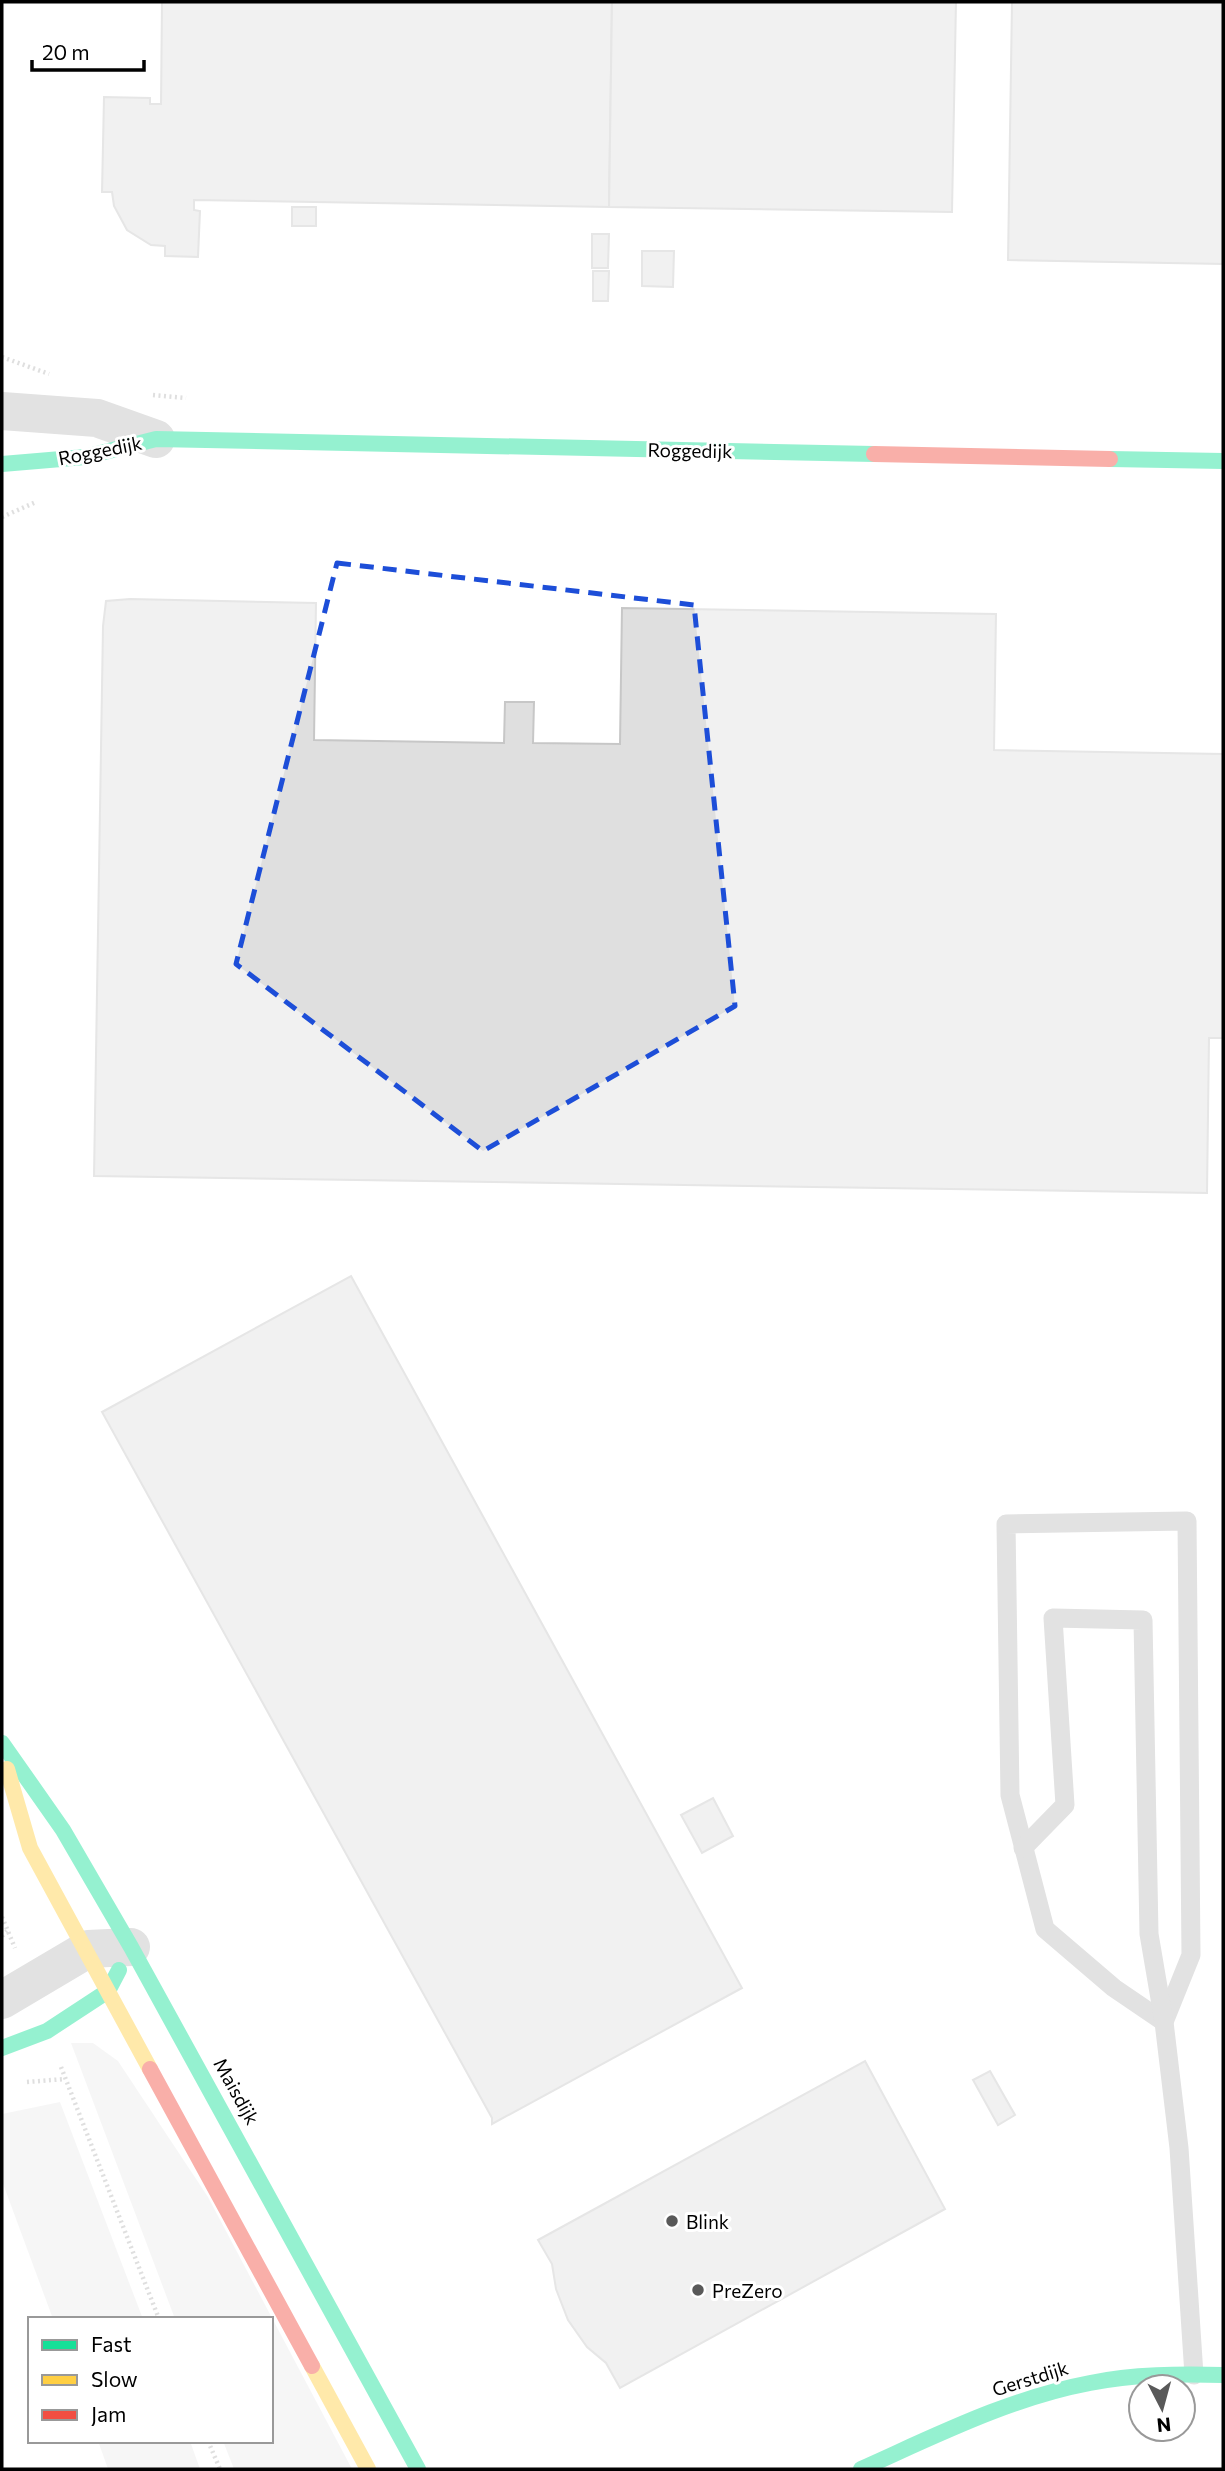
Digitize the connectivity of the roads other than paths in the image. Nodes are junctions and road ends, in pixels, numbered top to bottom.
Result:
1 (2, 411) edge
2 (156, 439) junction
3 (1223, 461) edge
4 (2, 464) edge
5 (2, 1744) edge
6 (2, 1750) edge
7 (1023, 1848) junction
8 (131, 1947) junction
9 (88, 1949) junction
10 (108, 1991) junction
11 (16, 1992) edge
12 (1164, 2022) junction
13 (2, 2048) edge
14 (1194, 2373) edge
15 (1197, 2375) edge
16 (1223, 2375) edge
17 (1127, 2381) edge
18 (368, 2469) edge
19 (418, 2469) edge
20 (860, 2469) edge

1 - 2 street, Roggedijk
2 - 3 street, Roggedijk
2 - 4 street, Roggedijk
5 - 8 street, Maisdijk
6 - 9 street
7 - 12 lane
7 - 12 lane
7 - 12 lane
8 - 9 street
8 - 10 street
8 - 19 street, Maisdijk
9 - 10 street
9 - 11 street
10 - 13 street
10 - 18 street
12 - 14 lane
15 - 16 street, Gerstdijk
17 - 20 street, Gerstdijk

